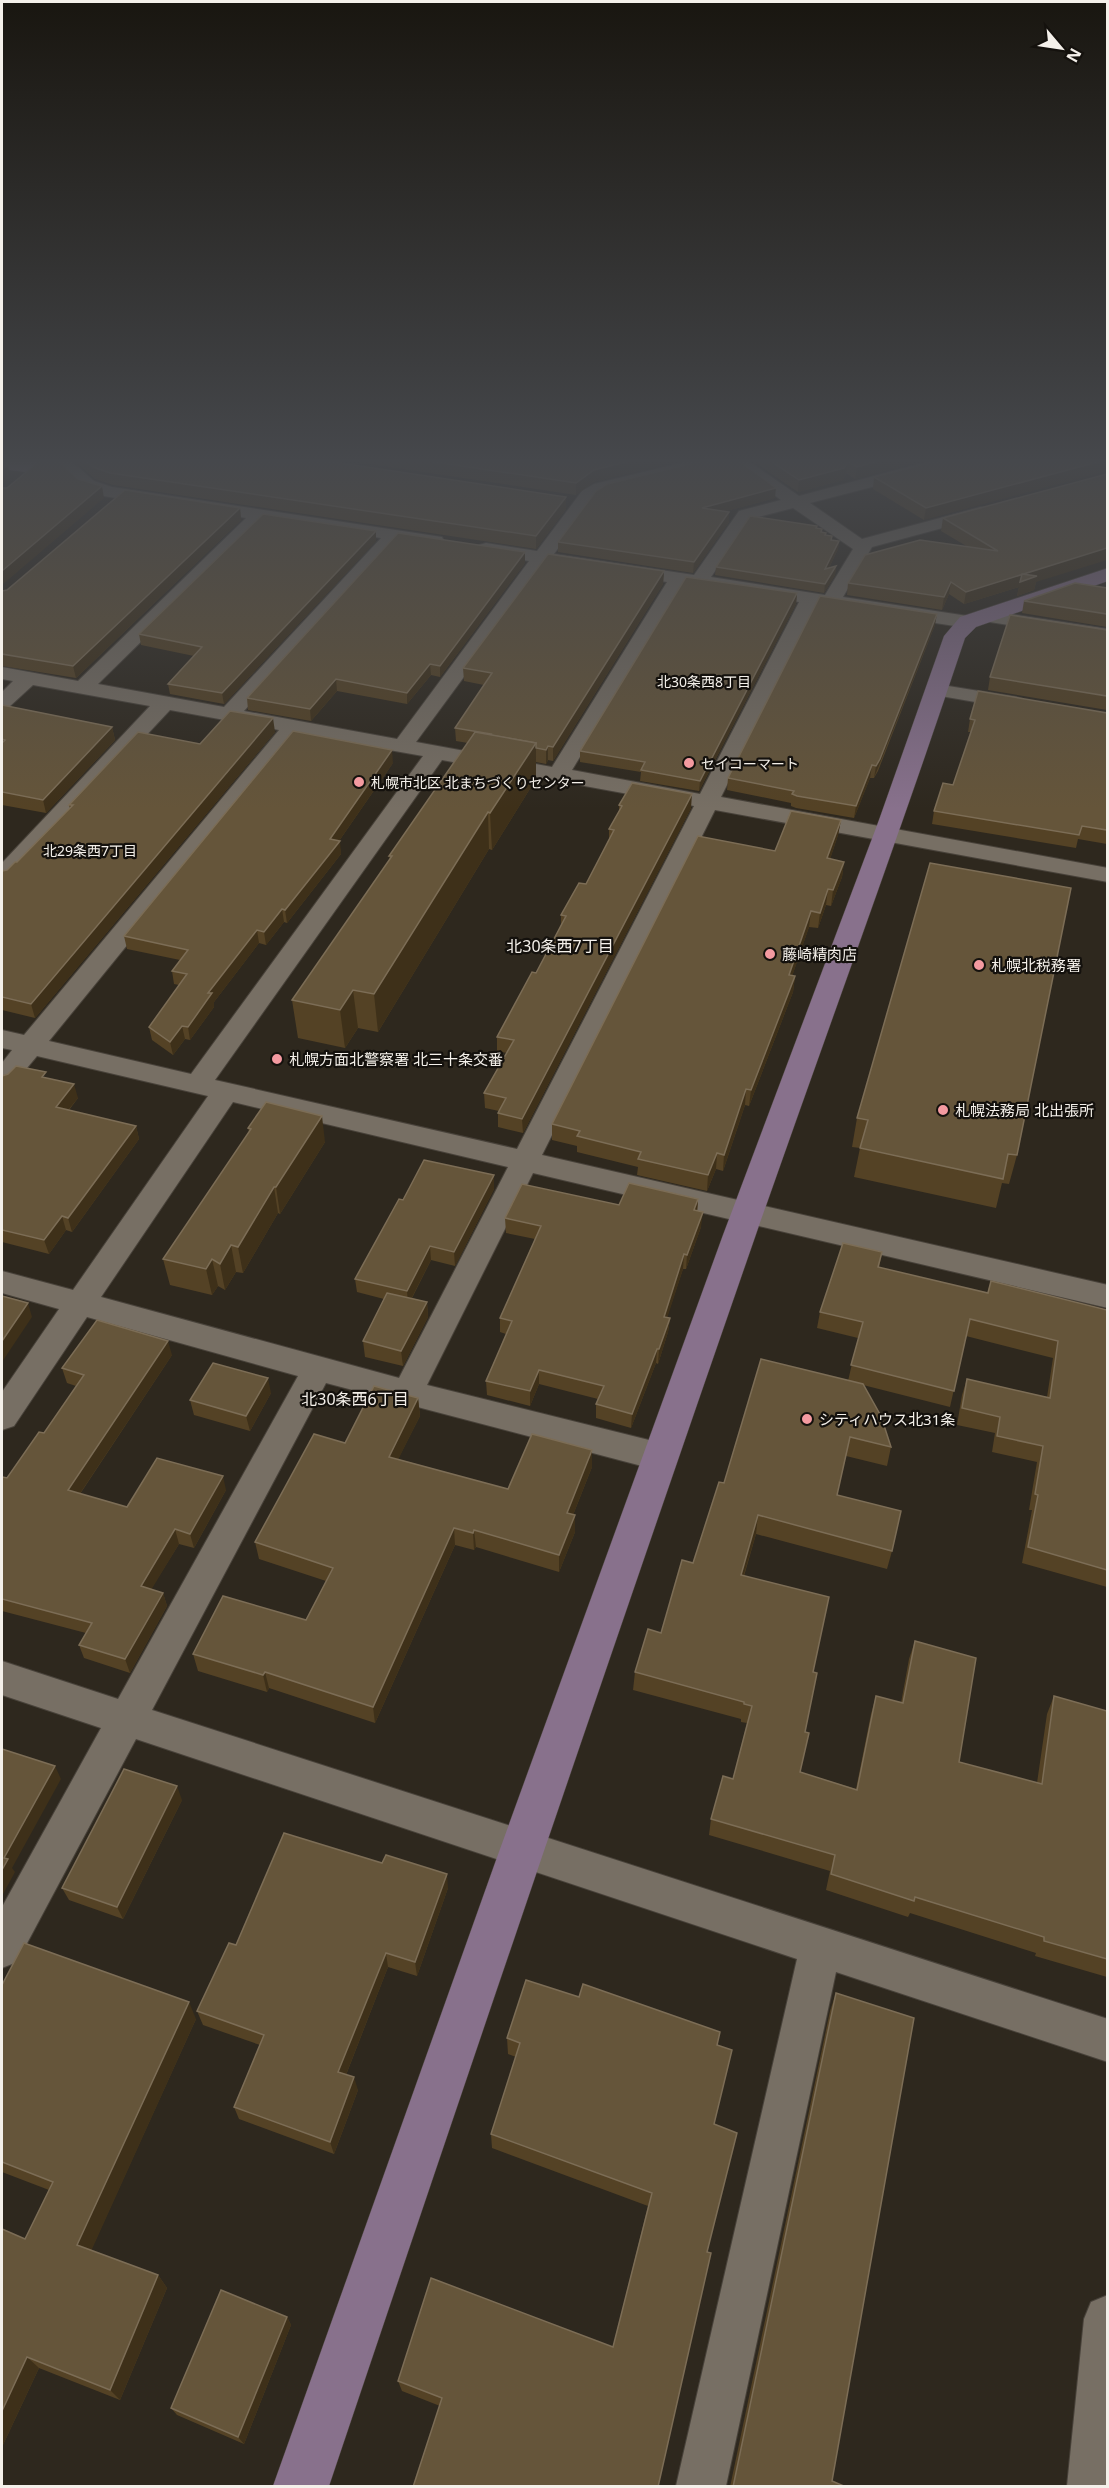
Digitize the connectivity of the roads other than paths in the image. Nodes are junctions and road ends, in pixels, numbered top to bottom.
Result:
1 (196, 576) edge
2 (356, 576) edge
3 (528, 576) edge
4 (664, 576) edge
5 (692, 576) edge
6 (840, 576) edge
7 (1101, 576) edge
8 (689, 580) junction
9 (821, 600) junction
10 (976, 619) junction
11 (1107, 635) edge
12 (2, 673) edge
13 (29, 677) junction
14 (82, 688) junction
15 (936, 690) junction
16 (2, 703) edge
17 (165, 703) junction
18 (1038, 706) edge
19 (229, 714) junction
20 (294, 726) junction
21 (403, 746) junction
22 (437, 752) junction
23 (559, 774) junction
24 (709, 801) junction
25 (887, 834) junction
26 (1107, 875) edge
27 (2, 876) edge
28 (2, 1039) edge
29 (31, 1045) junction
30 (2, 1080) edge
31 (212, 1088) junction
32 (527, 1161) junction
33 (748, 1212) junction
34 (2, 1282) edge
35 (1107, 1297) edge
36 (80, 1303) junction
37 (318, 1369) junction
38 (407, 1393) junction
39 (2, 1417) edge
40 (661, 1457) junction
41 (2, 1678) edge
42 (127, 1720) junction
43 (522, 1849) junction
44 (2, 1947) edge
45 (821, 1947) junction
46 (1107, 2041) edge
47 (1107, 2319) edge
48 (301, 2487) edge
49 (701, 2487) edge
50 (1092, 2487) edge

1 - 14 street
2 - 19 street
3 - 21 street
4 - 8 street
5 - 8 street
6 - 9 street
7 - 10 street
8 - 9 street
8 - 23 street
9 - 10 street
9 - 24 street
10 - 11 street
10 - 15 street
12 - 13 street
13 - 14 street
13 - 16 street
14 - 17 street
15 - 18 street
15 - 25 street
17 - 19 street
17 - 27 street
19 - 20 street
20 - 21 street
20 - 29 street
21 - 22 street
22 - 23 street
22 - 31 street
23 - 24 street
24 - 25 street
24 - 32 street
25 - 26 street
25 - 33 street
28 - 29 street
29 - 30 street
29 - 31 street
31 - 32 street
31 - 36 street
32 - 33 street
32 - 38 street
33 - 35 street
33 - 40 street
34 - 36 street
36 - 37 street
36 - 39 street
37 - 38 street
37 - 42 street
38 - 40 street
40 - 43 street
41 - 42 street
42 - 43 street
42 - 44 street
43 - 45 street
43 - 48 street
45 - 46 street
45 - 49 street
47 - 50 street

